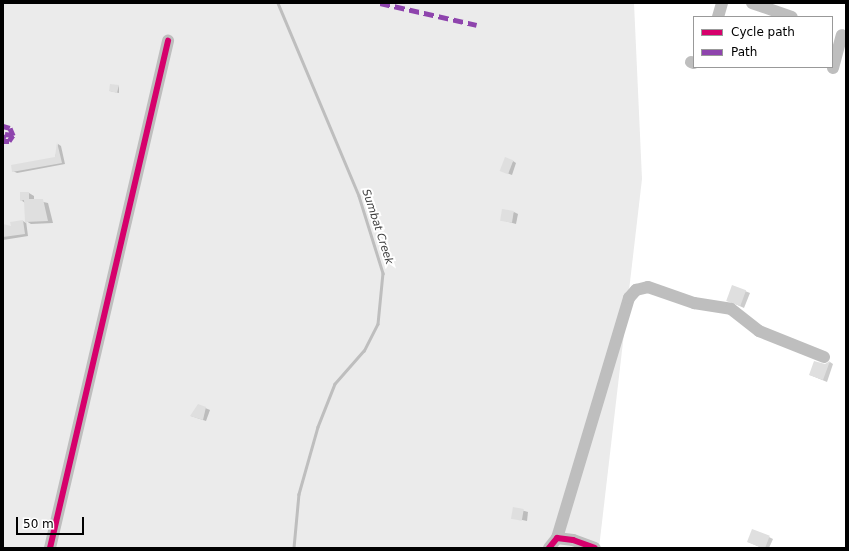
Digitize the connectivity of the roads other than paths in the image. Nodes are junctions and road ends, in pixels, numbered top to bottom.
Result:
1 (722, 3) edge
2 (752, 3) edge
3 (718, 16) edge
4 (789, 16) edge
5 (840, 33) edge
6 (168, 41) dead end
7 (833, 68) dead end
8 (824, 357) dead end
9 (557, 538) junction
10 (50, 548) edge
11 (549, 548) edge
12 (595, 548) edge

1 - 3 street
2 - 4 street
5 - 7 street
6 - 10 street
8 - 9 street
9 - 11 street
9 - 12 street

